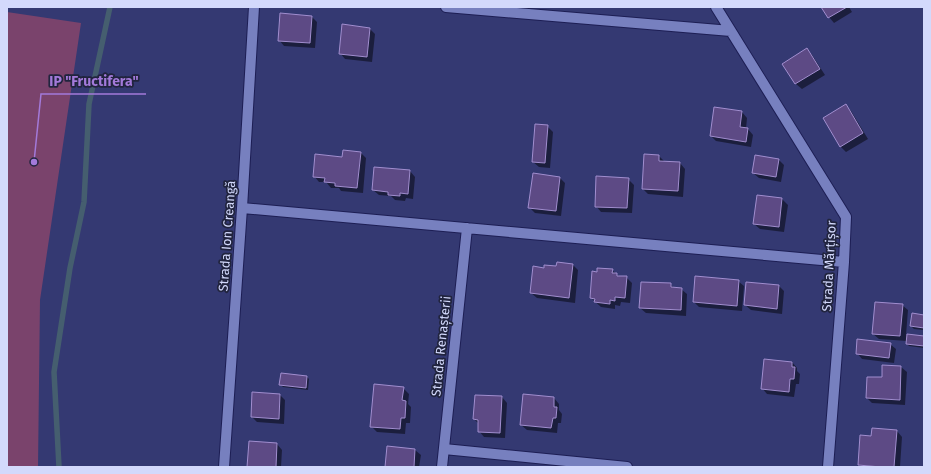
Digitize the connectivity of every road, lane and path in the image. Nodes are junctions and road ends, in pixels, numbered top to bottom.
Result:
1 (254, 7) edge
2 (446, 7) edge
3 (716, 7) edge
4 (731, 31) junction
5 (242, 208) junction
6 (467, 228) junction
7 (844, 262) junction
8 (444, 449) junction
9 (224, 467) edge
10 (442, 467) edge
11 (627, 467) edge
12 (828, 467) edge

1 - 5 street, Strada Ion Creangă
2 - 4 street
3 - 4 street, Strada Mărțișor
4 - 7 street, Strada Mărțișor
5 - 6 street
5 - 9 street, Strada Ion Creangă
6 - 7 street
6 - 8 street, Strada Renașterii
7 - 12 street, Strada Mărțișor
8 - 10 street, Strada Renașterii
8 - 11 street

